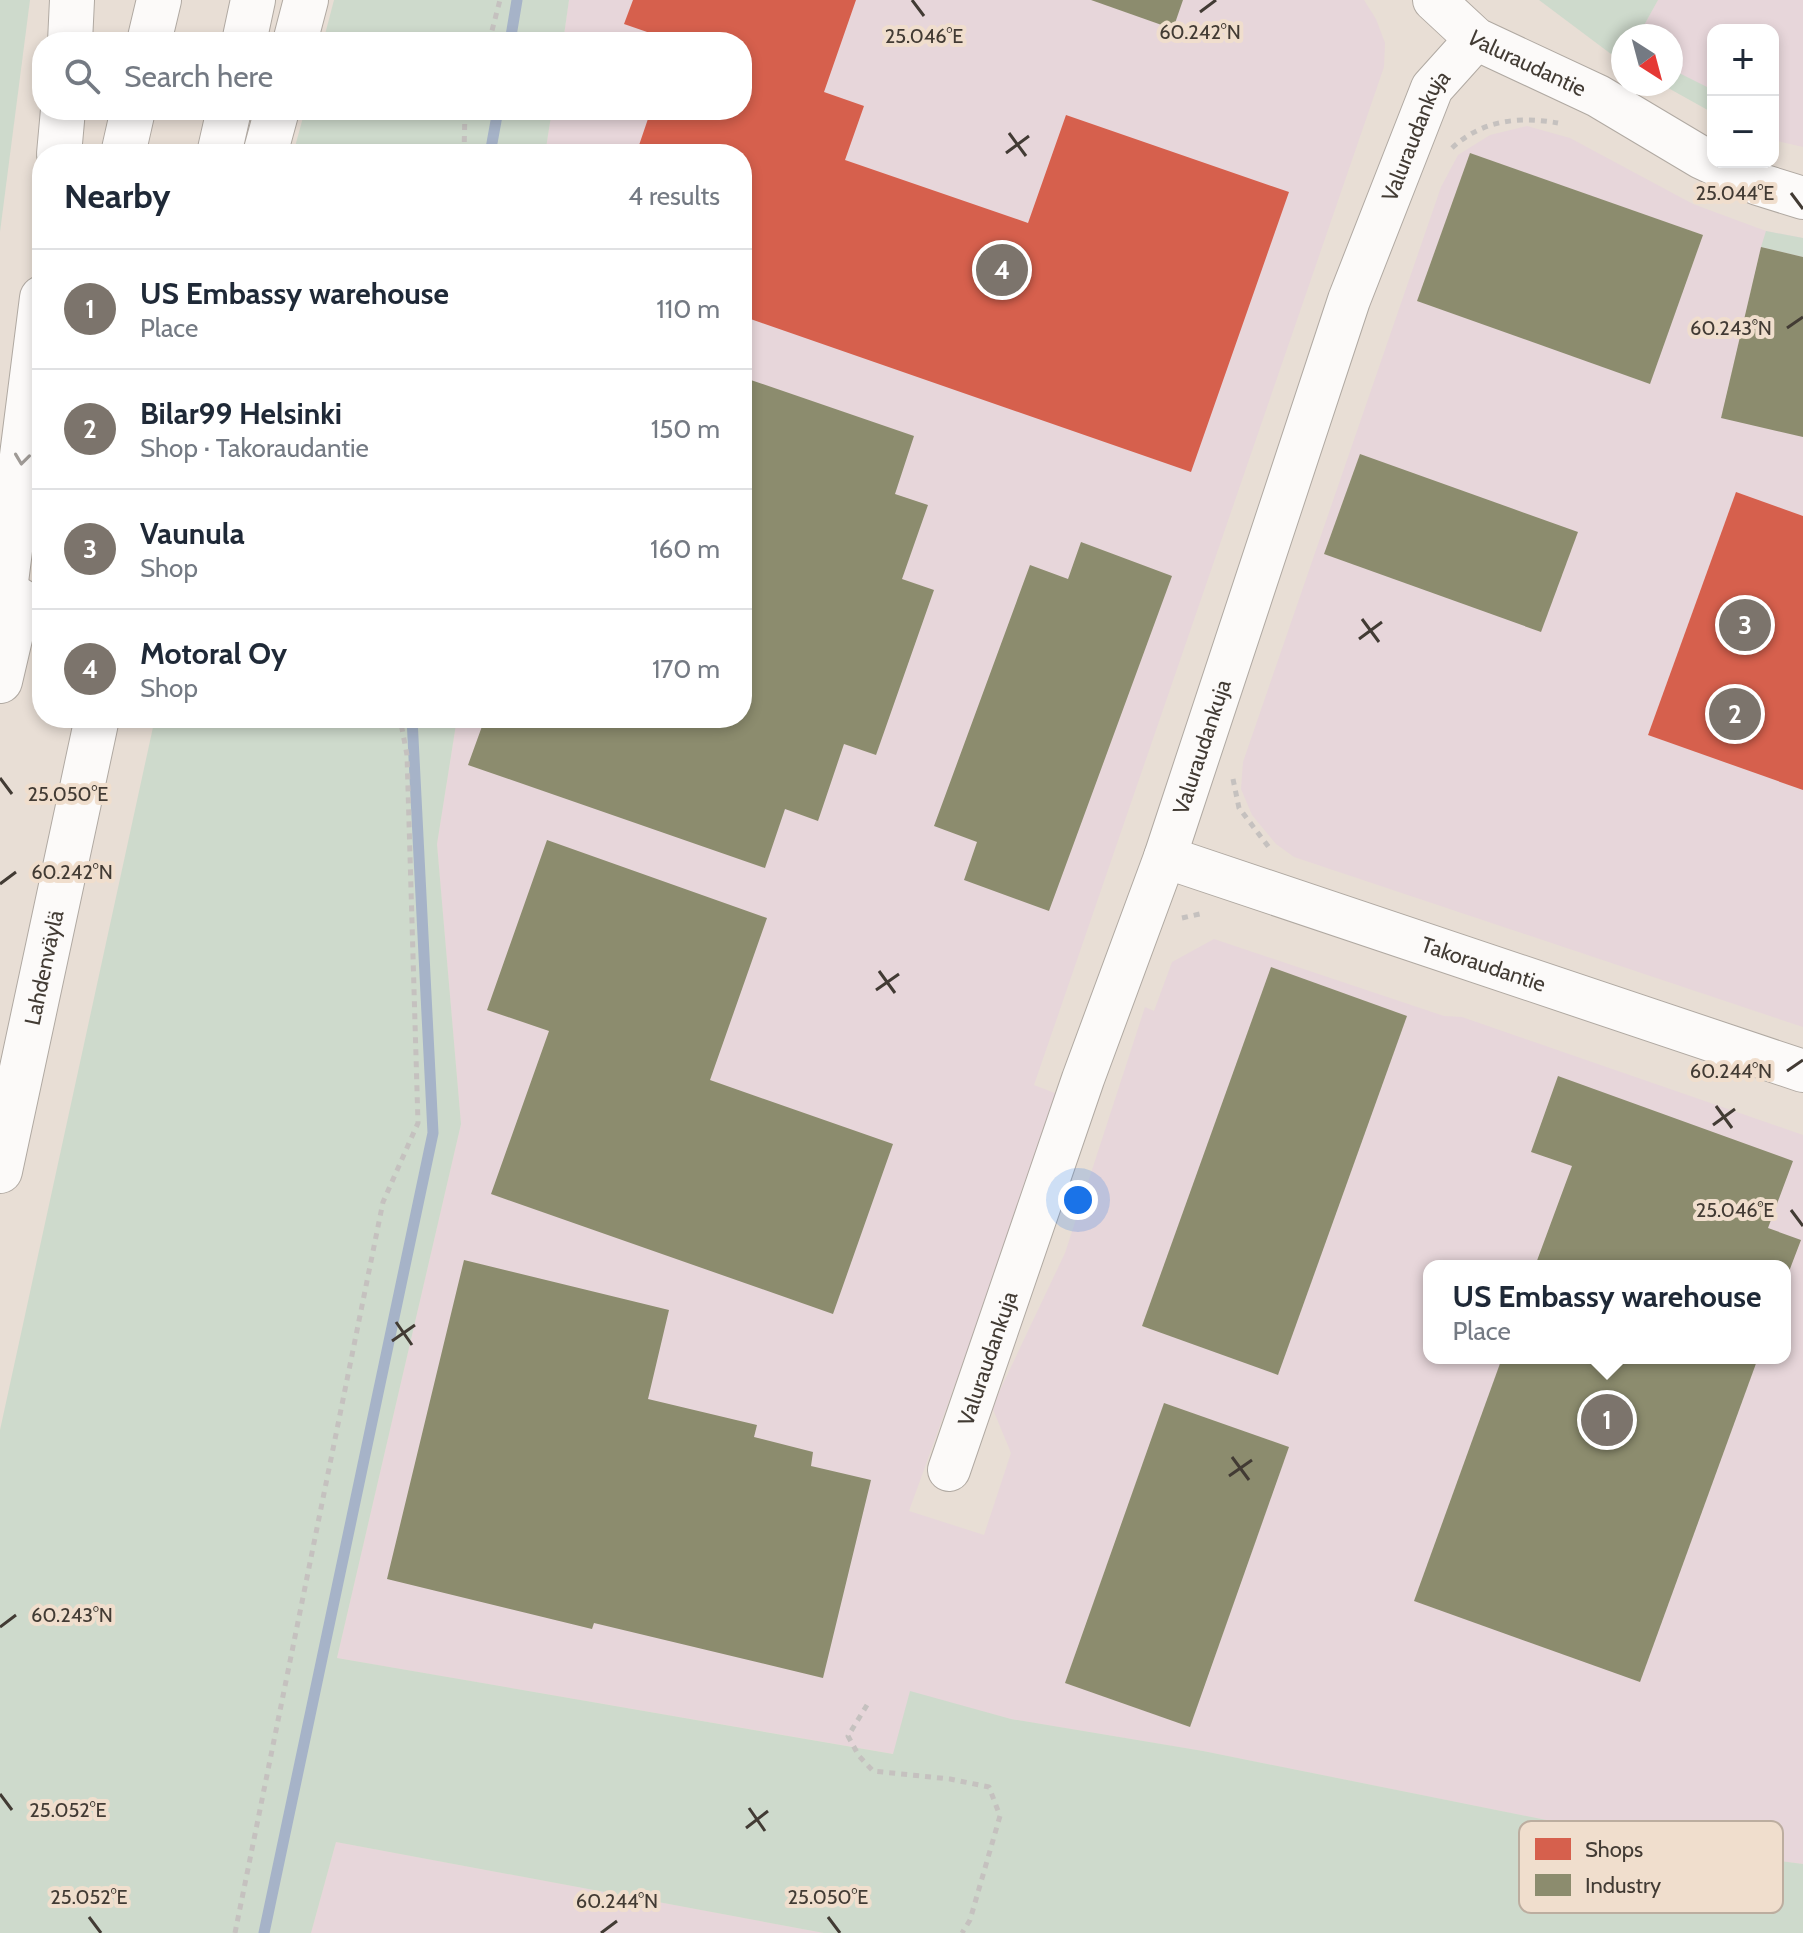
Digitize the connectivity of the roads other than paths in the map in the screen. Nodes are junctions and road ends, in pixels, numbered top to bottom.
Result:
1 (72, 0) edge
2 (159, 0) edge
3 (253, 0) edge
4 (306, 0) edge
5 (1434, 0) edge
6 (70, 32) edge
7 (151, 32) edge
8 (246, 32) edge
9 (298, 32) edge
10 (1476, 39) junction
11 (62, 120) edge
12 (131, 120) edge
13 (227, 120) edge
14 (274, 120) edge
15 (60, 144) edge
16 (125, 144) edge
17 (221, 144) edge
18 (268, 144) edge
19 (1803, 198) edge
20 (32, 377) edge
21 (32, 544) edge
22 (0, 629) edge
23 (0, 681) edge
24 (95, 728) edge
25 (111, 728) edge
26 (1165, 857) junction
27 (29, 1037) junction
28 (1803, 1071) edge
29 (0, 1171) edge
30 (949, 1470) dead end

1 - 6 highway
2 - 7 highway
3 - 8 highway
4 - 9 highway
5 - 10 street, Valuraudantie
10 - 19 street, Valuraudantie
10 - 26 street, Valuraudankuja
11 - 15 highway
12 - 16 highway
13 - 17 highway
14 - 18 highway
20 -> 22 highway
21 - 23 highway
24 - 27 highway, Lahdenväylä
25 - 27 highway
26 - 28 street, Takoraudantie
26 - 30 street, Valuraudankuja
27 - 29 highway, Lahdenväylä

